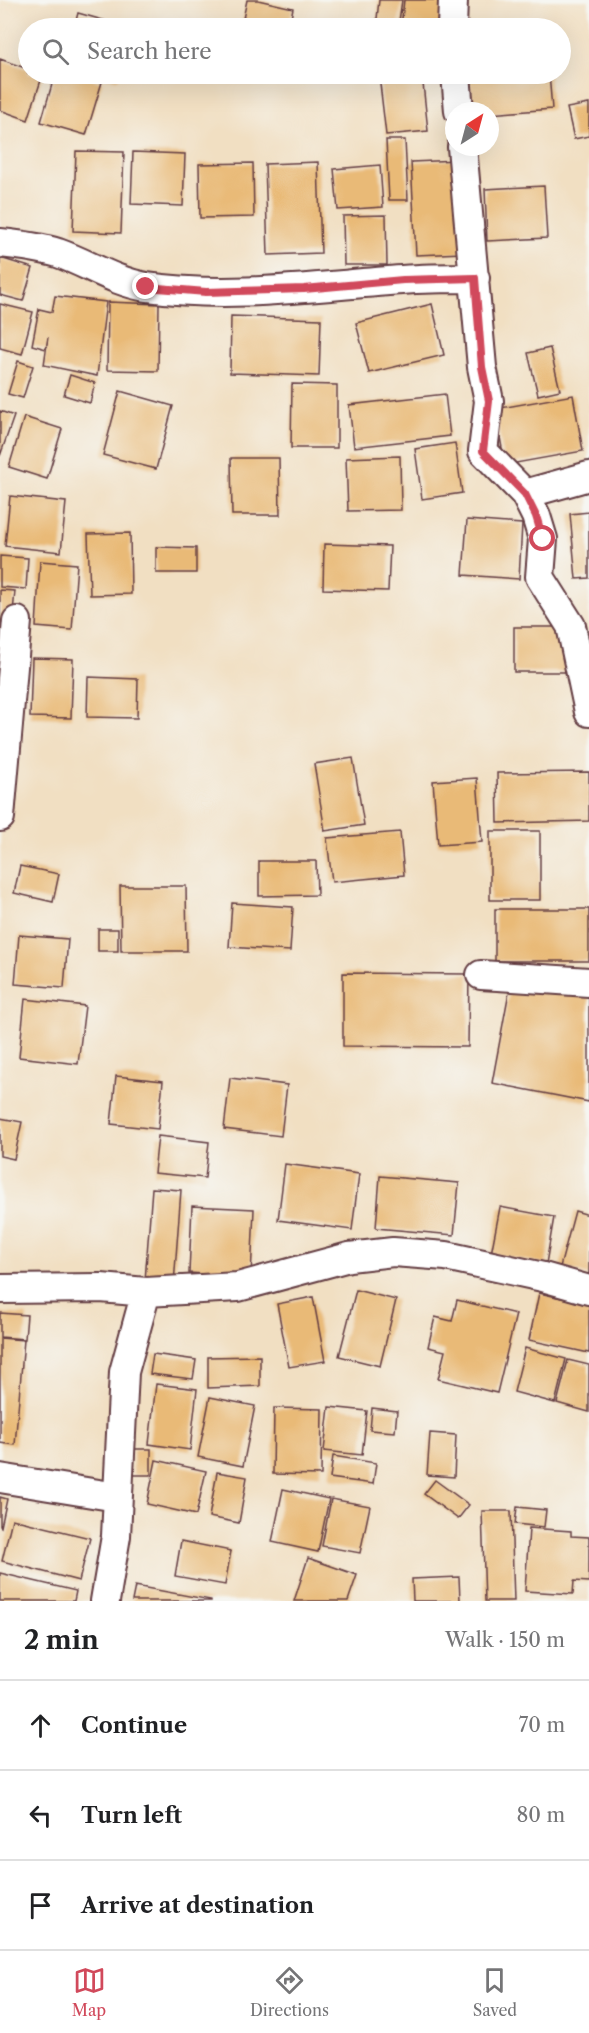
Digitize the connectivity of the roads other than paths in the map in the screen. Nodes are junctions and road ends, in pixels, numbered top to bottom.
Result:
1 (453, 0) edge
2 (452, 18) edge
3 (457, 84) edge
4 (458, 102) edge
5 (463, 156) edge
6 (0, 243) edge
7 (475, 278) junction
8 (589, 476) edge
9 (525, 494) junction
10 (17, 621) dead end
11 (589, 712) edge
12 (0, 817) edge
13 (482, 975) dead end
14 (589, 982) edge
15 (0, 1289) edge
16 (589, 1290) edge
17 (146, 1292) junction
18 (0, 1478) edge
19 (117, 1497) junction
20 (105, 1601) edge

1 - 2 street
3 - 4 street
5 - 7 street
6 - 7 street
7 - 9 street
8 - 9 street
9 - 11 street
10 - 12 street
13 - 14 street
15 - 17 street
16 - 17 street
17 - 19 street
18 - 19 street
19 - 20 street

